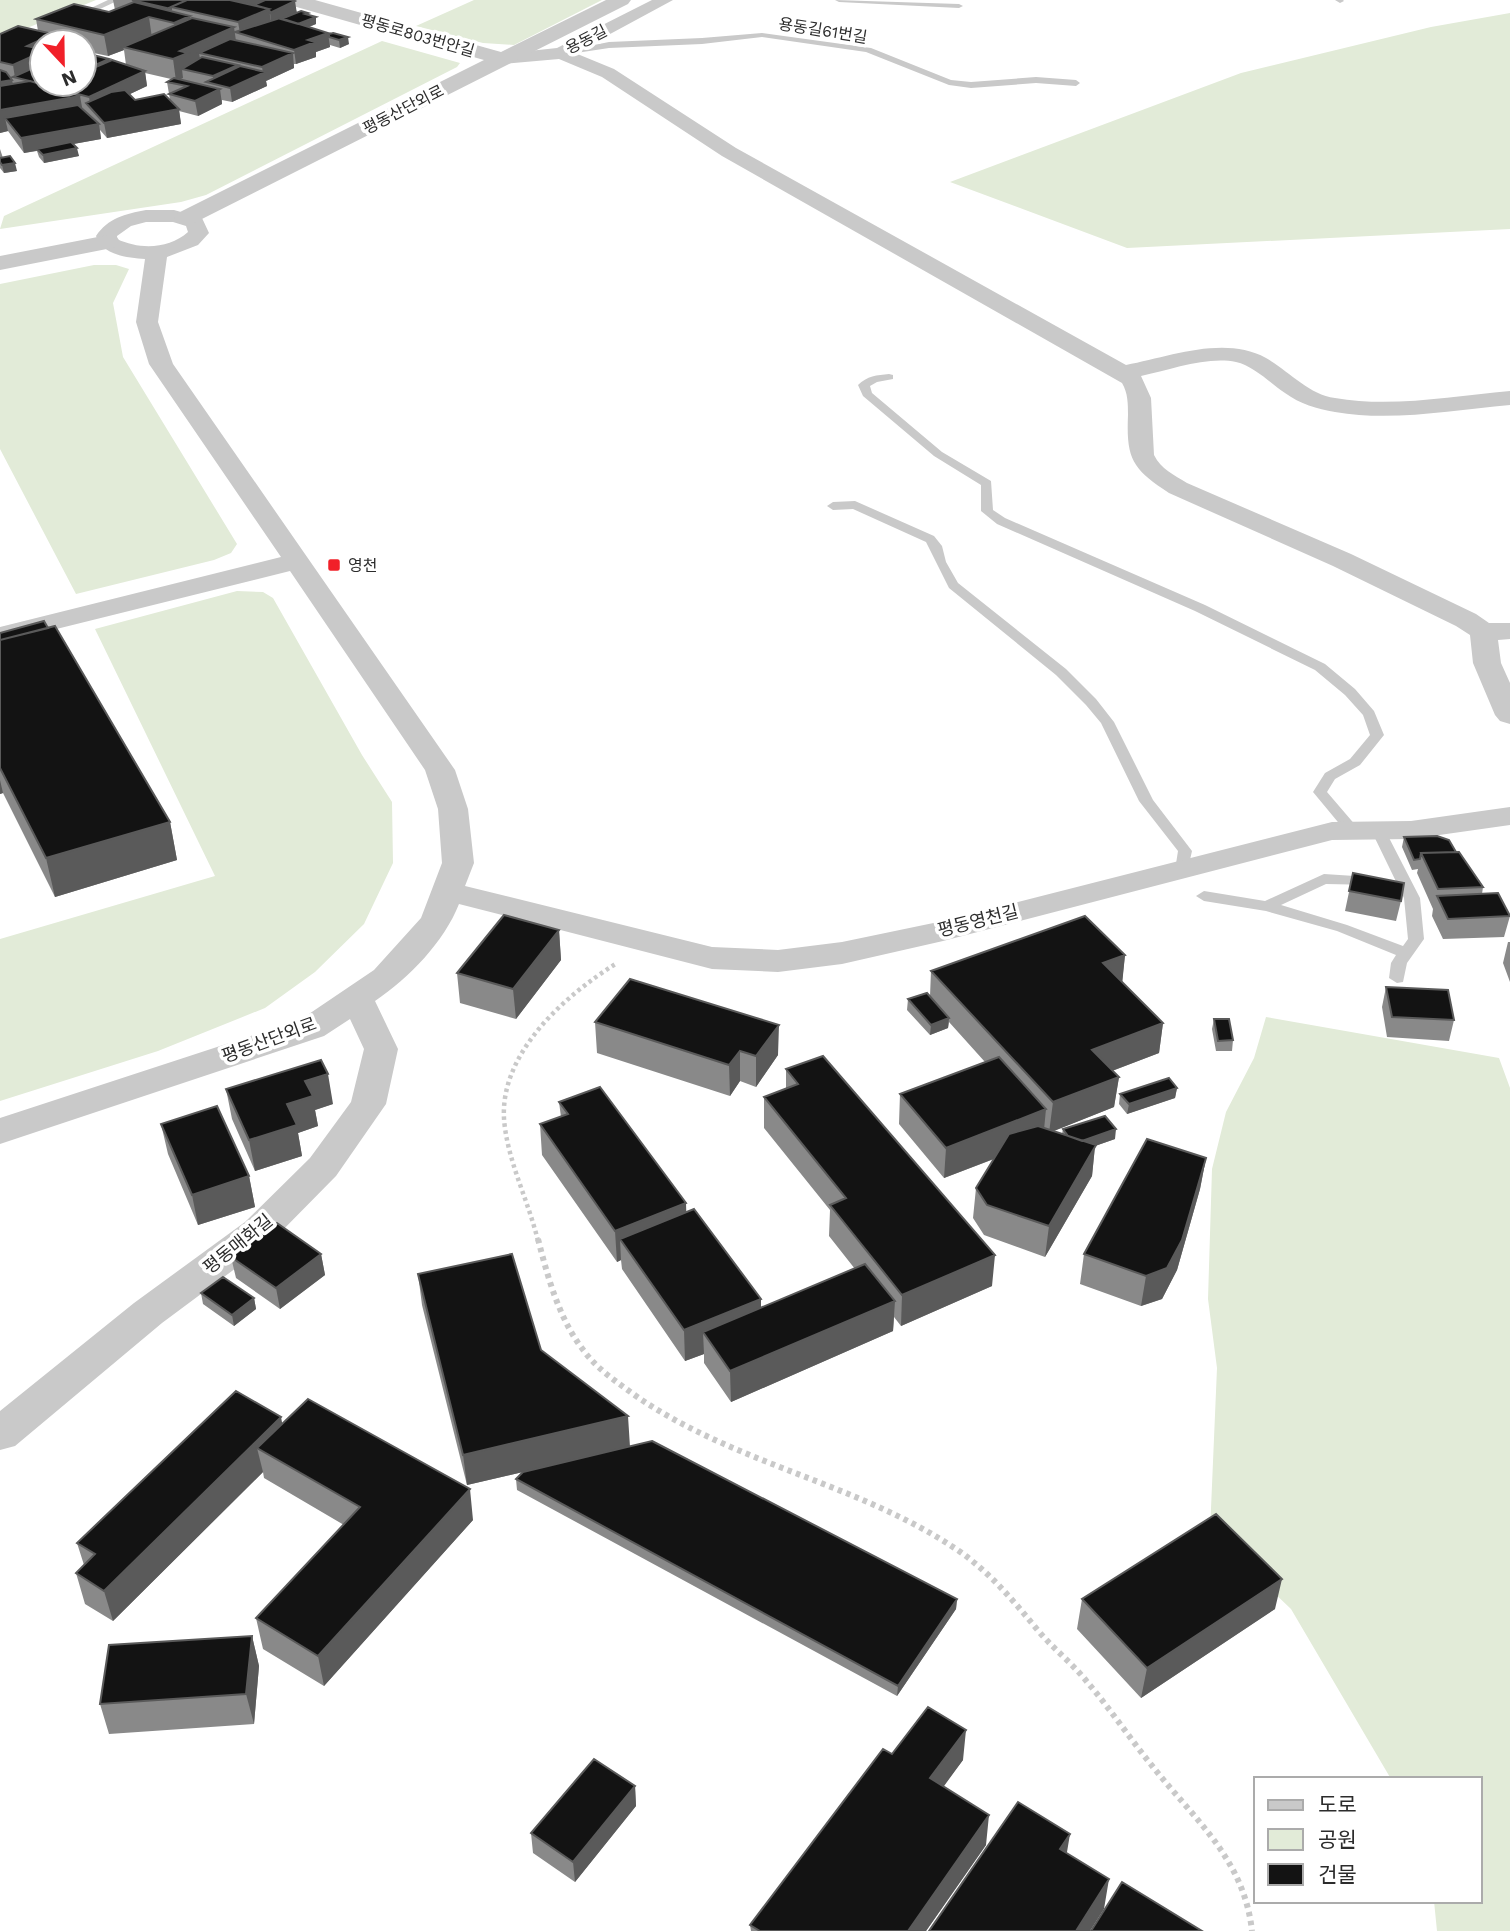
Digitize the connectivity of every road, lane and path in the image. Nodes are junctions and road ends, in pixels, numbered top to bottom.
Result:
1 (116, 0) edge
2 (293, 0) edge
3 (621, 0) edge
4 (665, 0) edge
5 (839, 0) edge
6 (959, 6) dead end
7 (64, 22) edge
8 (561, 53) junction
9 (502, 59) junction
10 (1076, 83) dead end
11 (187, 218) junction
12 (108, 242) junction
13 (157, 251) junction
14 (0, 263) edge
15 (1123, 373) junction
16 (889, 377) dead end
17 (1510, 398) edge
18 (833, 506) dead end
19 (297, 561) junction
20 (1497, 632) edge
21 (0, 635) edge
22 (1510, 715) edge
23 (1510, 816) edge
24 (1365, 830) junction
25 (1182, 870) junction
26 (1406, 888) junction
27 (447, 891) junction
28 (1204, 896) dead end
29 (1267, 906) junction
30 (674, 946) junction
31 (1405, 953) junction
32 (1397, 978) dead end
33 (357, 998) junction
34 (0, 1131) edge
35 (0, 1434) edge
36 (1252, 1931) edge

1 - 7 lane
2 - 9 street, 평동로803번안길
3 - 9 street, 평동산단외로
4 - 8 street, 용동길
5 - 6 lane
8 - 9 street, 용동길
8 - 10 lane, 용동길61번길
8 - 15 street
9 - 11 street, 평동산단외로
11 - 12 street
11 - 13 street
12 - 13 street
12 - 14 street
13 - 19 street, 평동산단외로
15 - 17 street
15 - 20 street
16 - 24 lane
18 - 25 lane
19 - 21 street
19 - 27 street, 평동산단외로
20 - 22 street
23 - 24 street, 평동영천길
24 - 25 street, 평동영천길
24 - 26 lane
25 - 30 street, 평동영천길
26 - 29 lane
26 - 31 lane
27 - 30 street, 평동영천길
27 - 33 street, 평동산단외로
28 - 29 lane
29 - 31 lane
30 - 36 path
31 - 32 lane
33 - 34 street, 평동산단외로
33 - 35 street, 평동매화길

